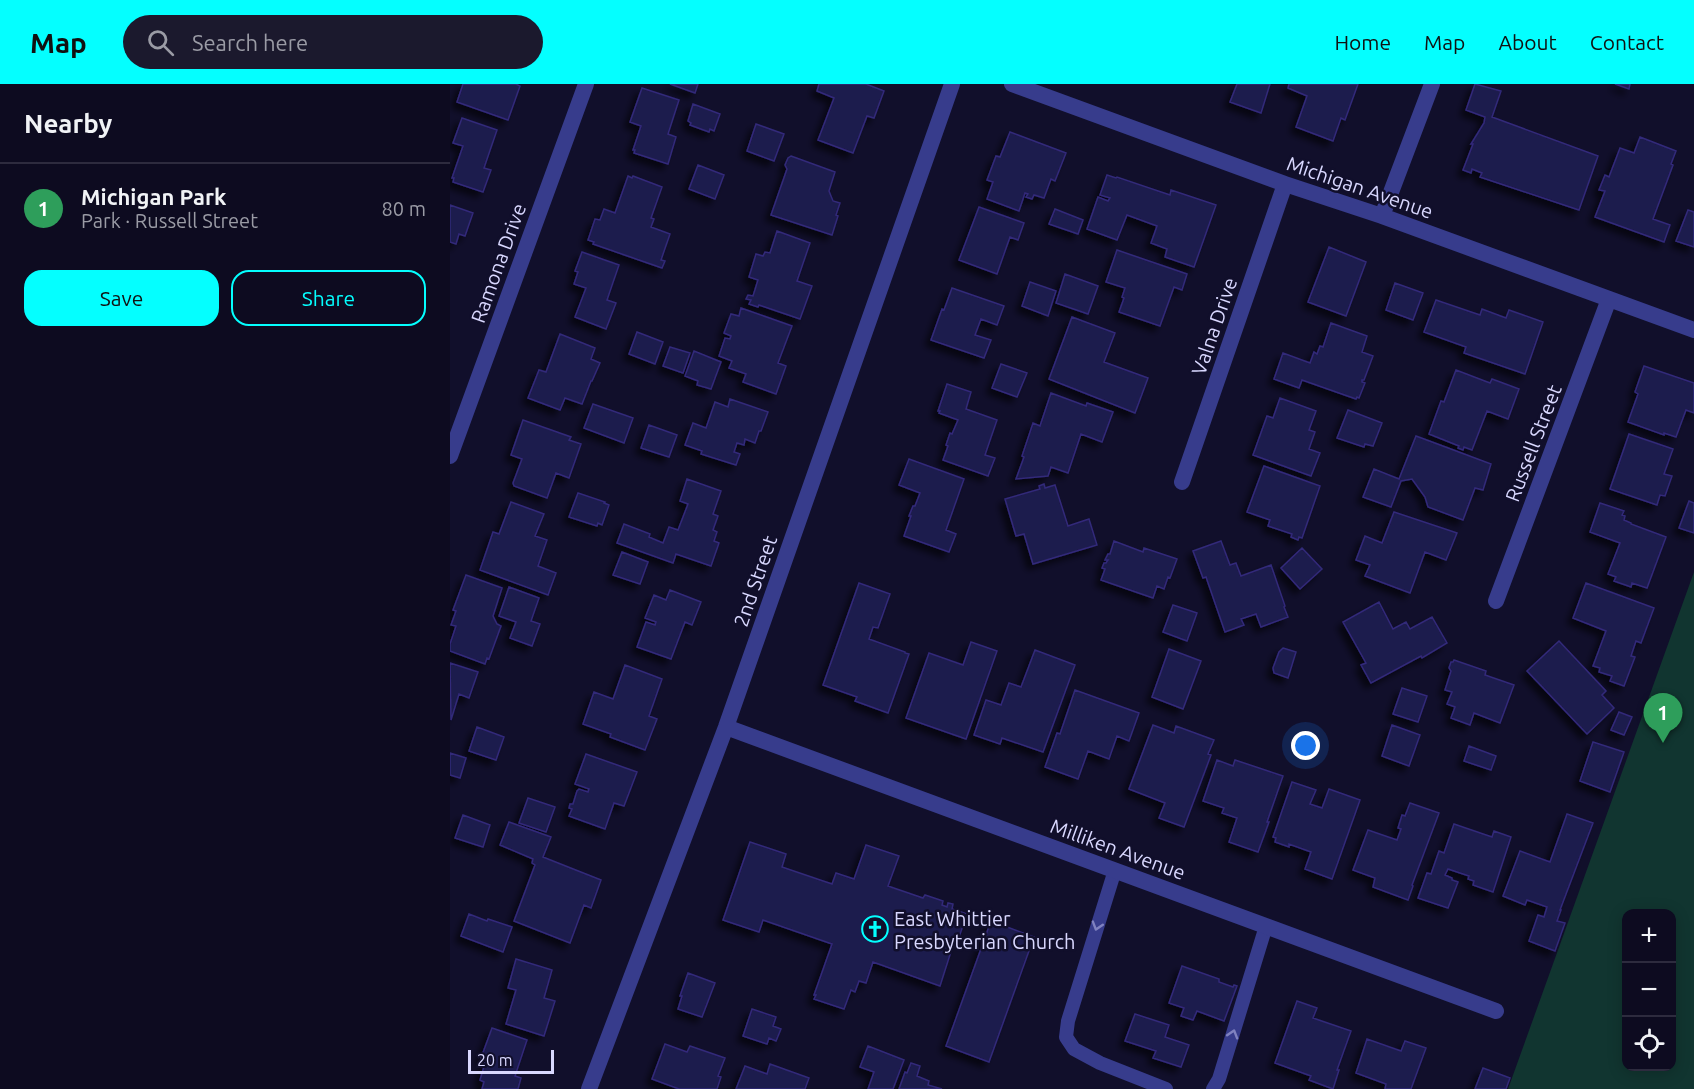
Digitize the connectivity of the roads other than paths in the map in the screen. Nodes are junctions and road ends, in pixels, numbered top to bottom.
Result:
1 (585, 84) edge
2 (952, 84) edge
3 (1012, 84) edge
4 (1432, 84) edge
5 (1285, 184) junction
6 (1382, 216) junction
7 (1609, 299) junction
8 (1694, 330) edge
9 (450, 456) edge
10 (1182, 482) dead end
11 (1496, 601) dead end
12 (726, 727) junction
13 (1115, 870) junction
14 (1266, 926) junction
15 (1496, 1011) dead end
16 (590, 1089) edge
17 (1166, 1089) edge
18 (1213, 1089) edge

1 - 9 street, Ramona Drive
2 - 12 street, 2nd Street
3 - 5 street, Michigan Avenue
4 - 6 street
5 - 6 street, Michigan Avenue
5 - 10 street, Valna Drive
6 - 7 street, Michigan Avenue
7 - 8 street, Michigan Avenue
7 - 11 street, Russell Street
12 - 13 street, Milliken Avenue
12 - 16 street, 2nd Street
13 - 14 street, Milliken Avenue
13 -> 17 lane
14 - 15 street, Milliken Avenue
18 -> 14 lane

